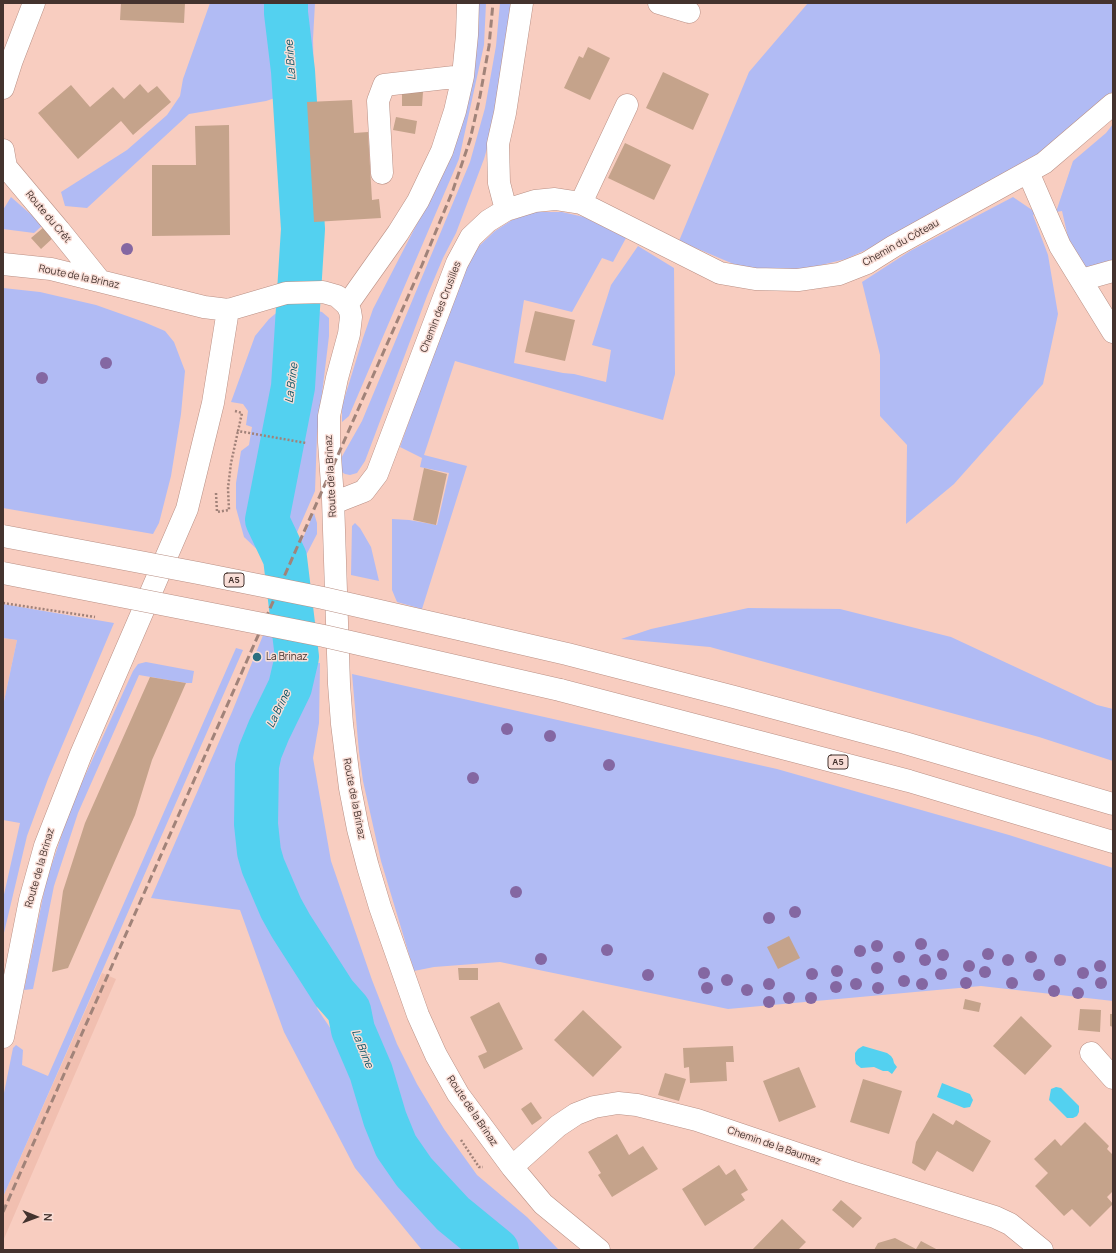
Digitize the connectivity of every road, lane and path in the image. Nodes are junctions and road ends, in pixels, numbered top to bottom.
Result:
1 (34, 3) edge
2 (468, 3) edge
3 (522, 3) edge
4 (659, 3) edge
5 (689, 12) dead end
6 (462, 76) junction
7 (3, 88) edge
8 (1113, 104) edge
9 (628, 105) dead end
10 (3, 150) edge
11 (1028, 172) junction
12 (382, 173) dead end
13 (581, 203) junction
14 (506, 210) junction
15 (3, 264) edge
16 (1113, 271) edge
17 (1081, 280) junction
18 (100, 281) junction
19 (347, 304) junction
20 (228, 310) junction
21 (1113, 332) edge
22 (233, 410) dead end
23 (231, 417) dead end
24 (241, 419) dead end
25 (238, 431) junction
26 (302, 442) dead end
27 (216, 487) dead end
28 (333, 499) junction
29 (3, 536) edge
30 (3, 573) edge
31 (3, 603) edge
32 (98, 618) dead end
33 (1113, 804) edge
34 (1113, 842) edge
35 (3, 1037) edge
36 (1091, 1053) dead end
37 (1113, 1078) edge
38 (512, 1167) junction
39 (599, 1250) edge
40 (1042, 1250) edge

1 - 7 main road
2 - 6 main road
3 - 14 main road
4 - 5 main road
6 - 12 main road
6 - 19 main road
8 - 11 main road, Chemin du Côteau
9 - 13 main road
10 - 18 main road, Route du Crêt
11 - 13 main road, Chemin du Côteau
11 - 17 main road
13 - 14 main road, Chemin du Côteau
14 - 28 main road, Chemin des Crusilles
15 - 18 main road, Route de la Brinaz
16 - 17 main road
17 - 21 main road
18 - 20 main road, Route de la Brinaz
19 - 20 main road
19 - 28 main road, Route de la Brinaz
20 - 35 main road, Route de la Brinaz
22 - 23 path
24 - 25 path
25 - 26 path
25 - 27 path
28 - 38 main road, Route de la Brinaz
29 - 33 main road, A5, bridge
30 - 34 main road, A5, bridge
31 - 32 path
36 - 37 main road
38 - 39 main road, Route de la Brinaz
38 - 40 main road, Chemin de la Baumaz

